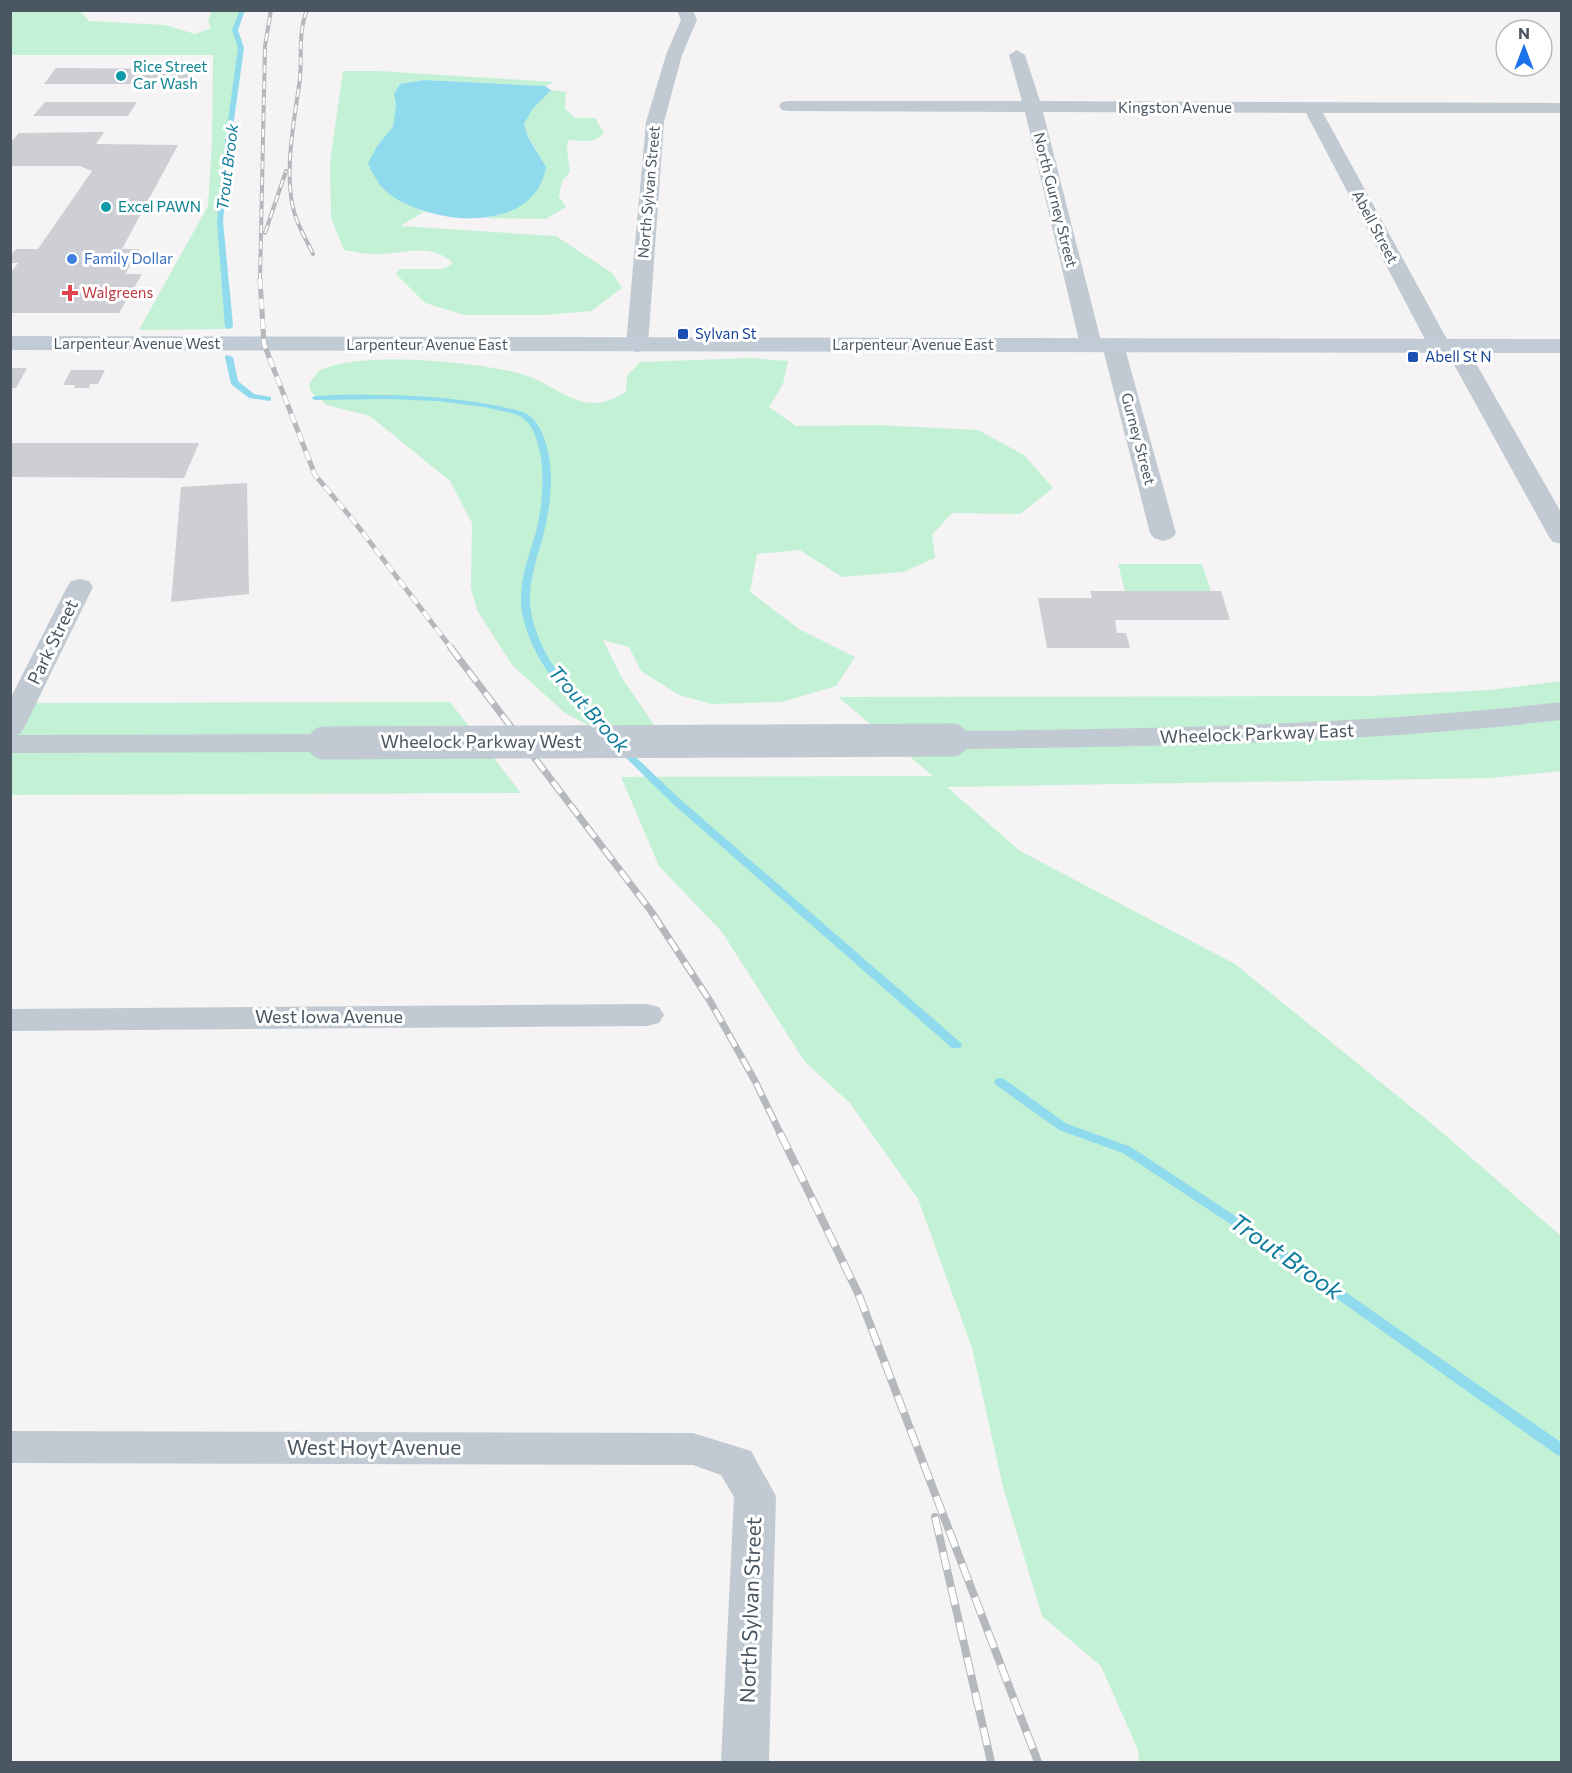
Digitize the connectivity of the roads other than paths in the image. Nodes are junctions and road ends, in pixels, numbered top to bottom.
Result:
1 (685, 10) edge
2 (1017, 55) dead end
3 (788, 106) dead end
4 (1033, 108) junction
5 (1312, 108) junction
6 (1562, 108) edge
7 (10, 343) edge
8 (264, 344) joint
9 (637, 345) junction
10 (1102, 345) junction
11 (1447, 346) junction
12 (1562, 346) edge
13 (1163, 533) dead end
14 (1562, 537) edge
15 (80, 587) dead end
16 (1562, 711) edge
17 (10, 728) edge
18 (952, 740) joint
19 (10, 744) edge
20 (646, 1015) dead end
21 (10, 1020) edge
22 (10, 1447) edge
23 (736, 1463) joint
24 (745, 1762) edge

1 - 9 street, North Sylvan Street
2 - 4 street, North Gurney Street
3 - 4 street, Kingston Avenue
4 - 5 street, Kingston Avenue
4 - 10 street, North Gurney Street
5 - 6 street, Kingston Avenue
5 - 11 street, Abell Street
7 - 8 main road, Larpenteur Avenue West
8 - 9 main road, Larpenteur Avenue East
9 - 10 main road, Larpenteur Avenue East
10 - 11 main road, Larpenteur Avenue East
10 - 13 street, Gurney Street
11 - 12 main road, Larpenteur Avenue East
11 - 14 street, Abell Street
15 - 17 street, Park Street
16 - 18 street, Wheelock Parkway East
18 - 19 street, Wheelock Parkway West, bridge
20 - 21 street, West Iowa Avenue
22 - 23 street, West Hoyt Avenue
23 - 24 street, North Sylvan Street

